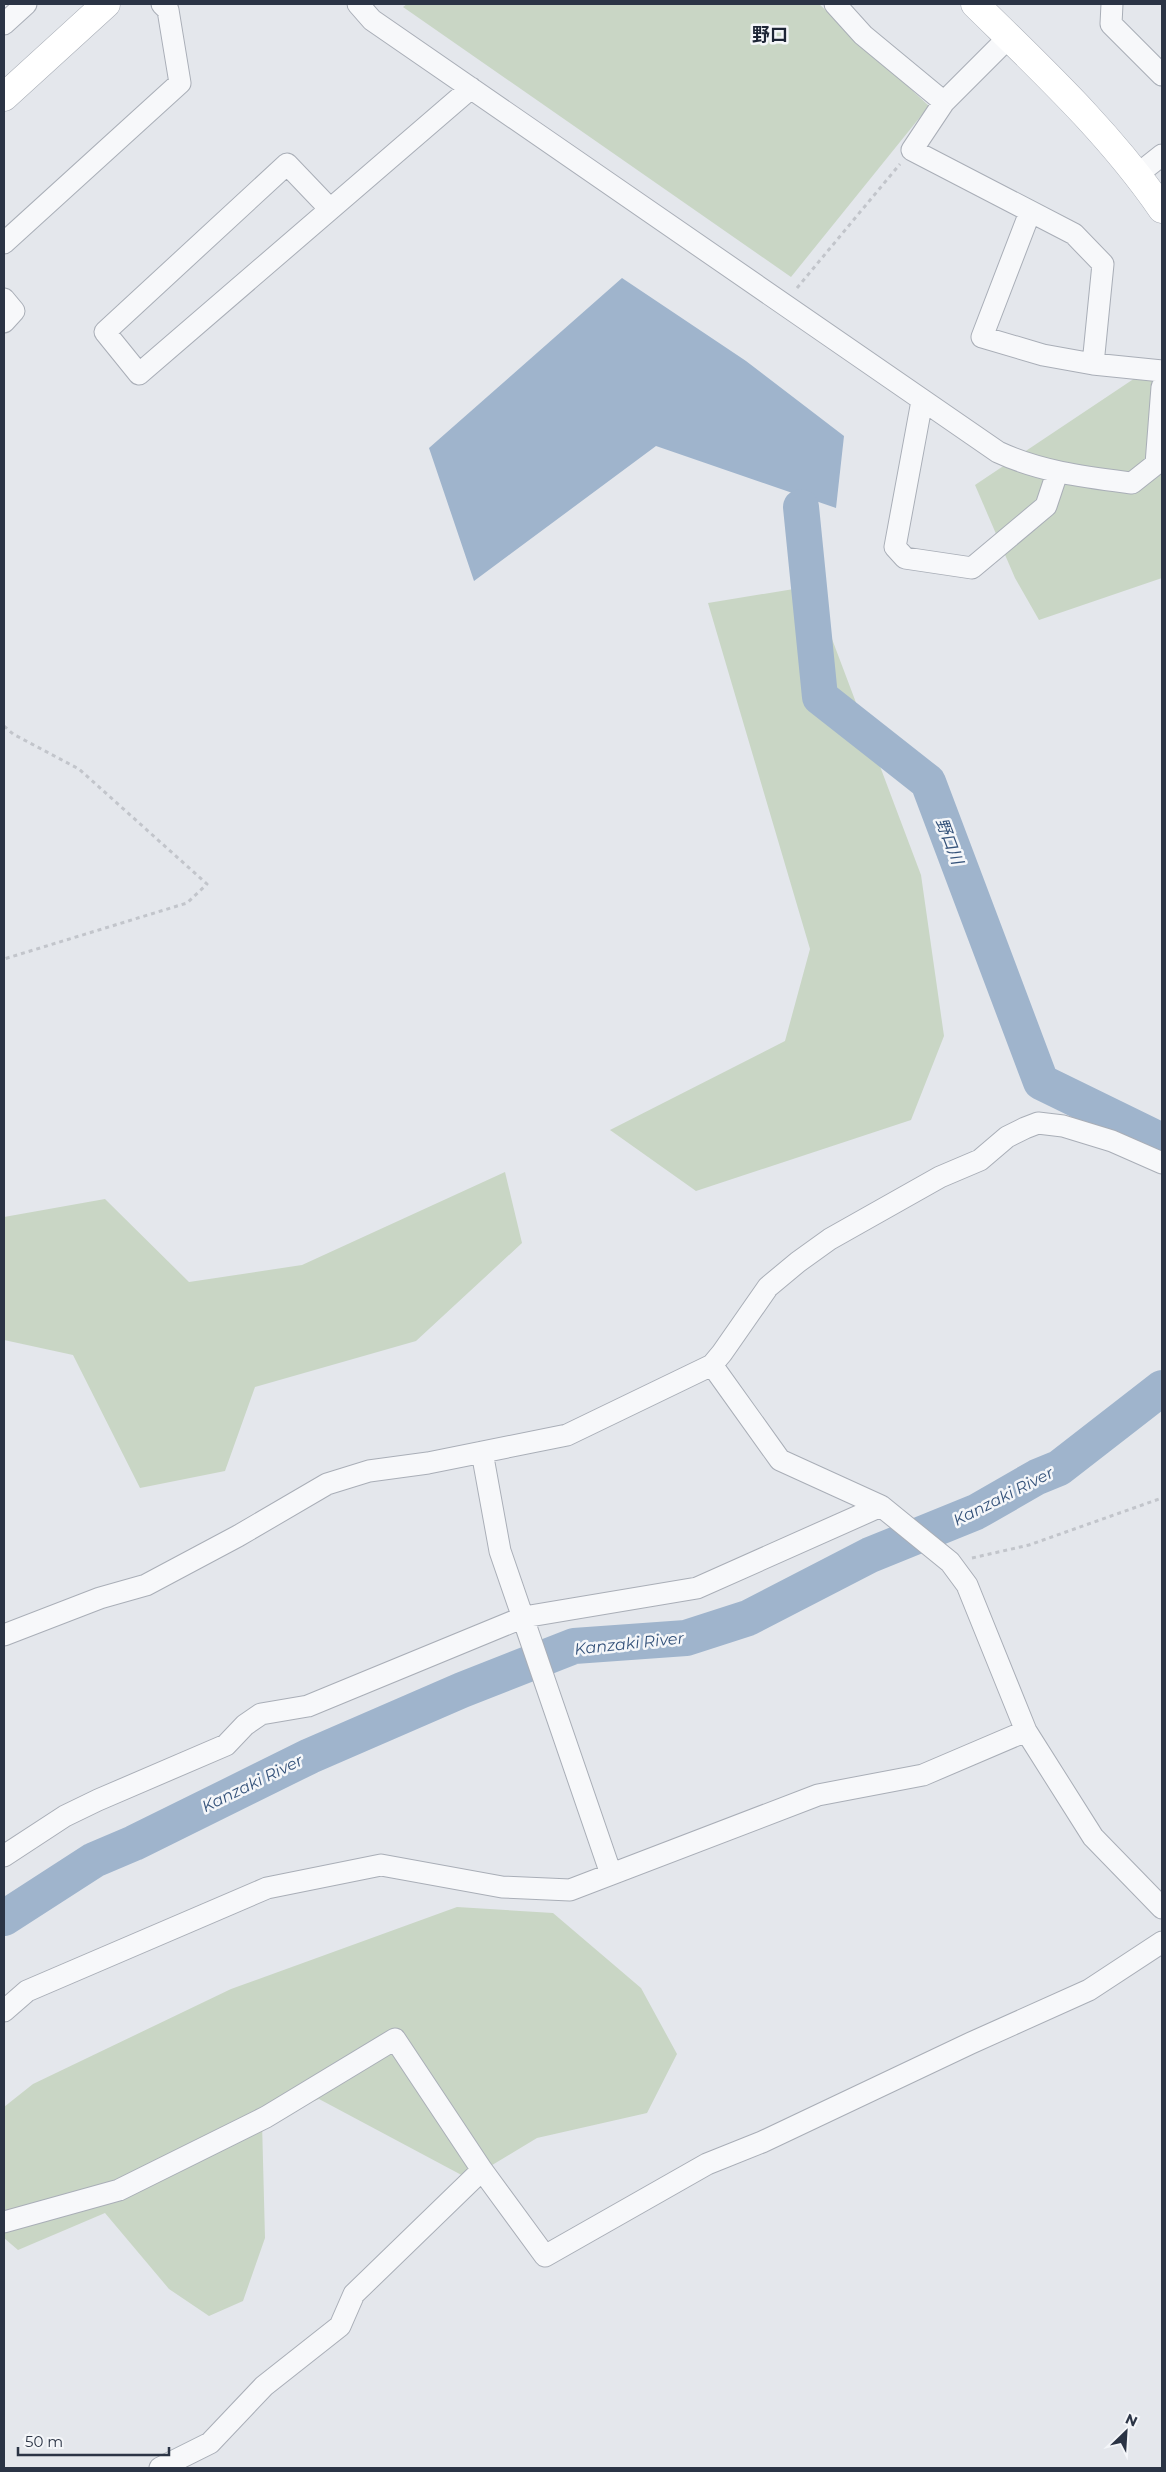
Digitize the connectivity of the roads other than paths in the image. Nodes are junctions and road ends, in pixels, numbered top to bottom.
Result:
1 (26, 4) edge
2 (106, 4) edge
3 (162, 4) edge
4 (358, 4) edge
5 (835, 4) edge
6 (975, 4) edge
7 (1112, 4) edge
8 (4, 24) edge
9 (1009, 37) junction
10 (1162, 76) edge
11 (471, 88) junction
12 (4, 97) edge
13 (944, 102) junction
14 (1162, 155) edge
15 (1138, 174) junction
16 (330, 209) junction
17 (1162, 209) edge
18 (1030, 212) junction
19 (4, 243) edge
20 (4, 299) edge
21 (4, 322) edge
22 (1093, 364) junction
23 (1162, 372) edge
24 (1162, 387) edge
25 (922, 401) junction
26 (1057, 473) junction
27 (1162, 1163) edge
28 (712, 1365) junction
29 (482, 1452) junction
30 (881, 1506) junction
31 (524, 1617) junction
32 (4, 1635) edge
33 (1026, 1731) junction
34 (4, 1856) edge
35 (611, 1874) junction
36 (1162, 1908) edge
37 (1162, 1942) edge
38 (4, 2011) edge
39 (482, 2170) junction
40 (4, 2222) edge
41 (160, 2468) edge

1 - 8 street
2 - 12 street
3 - 19 street
4 - 11 street
5 - 13 street
6 - 9 street
7 - 10 street
9 - 13 street
9 - 15 street
11 - 16 street
11 - 25 street
13 - 18 street
14 - 15 street
15 - 17 street
16 - 16 street
18 - 22 street
18 - 22 street
20 - 21 street
22 - 23 street
24 - 26 street
25 - 26 street
25 - 26 street
27 - 28 street
28 - 29 street
28 - 30 street
29 - 31 street
29 - 32 street
30 - 31 street
30 - 33 street
31 - 34 street
31 - 35 street
33 - 35 street
33 - 36 street
35 - 38 street
37 - 39 street
39 - 40 street
39 - 41 street

